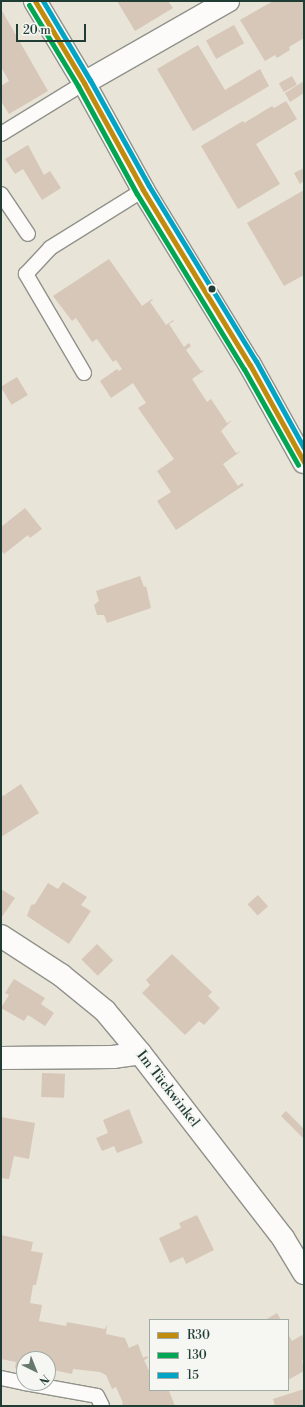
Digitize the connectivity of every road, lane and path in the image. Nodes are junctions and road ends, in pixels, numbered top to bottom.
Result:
1 (35, 1) edge
2 (228, 1) edge
3 (84, 84) junction
4 (1, 134) edge
5 (143, 190) junction
6 (1, 194) edge
7 (28, 234) dead end
8 (84, 373) dead end
9 (304, 462) edge
10 (1, 936) edge
11 (140, 1053) junction
12 (1, 1058) edge
13 (304, 1274) edge
14 (1, 1378) edge
15 (16, 1381) edge
16 (56, 1389) edge
17 (102, 1406) edge

1 - 3 street
2 - 3 street
3 - 4 lane
3 - 5 street
5 - 8 lane
5 - 9 street
6 - 7 lane
10 - 11 street, Im Tückwinkel
11 - 12 street
11 - 13 street, Im Tückwinkel
14 - 15 lane
16 - 17 lane

